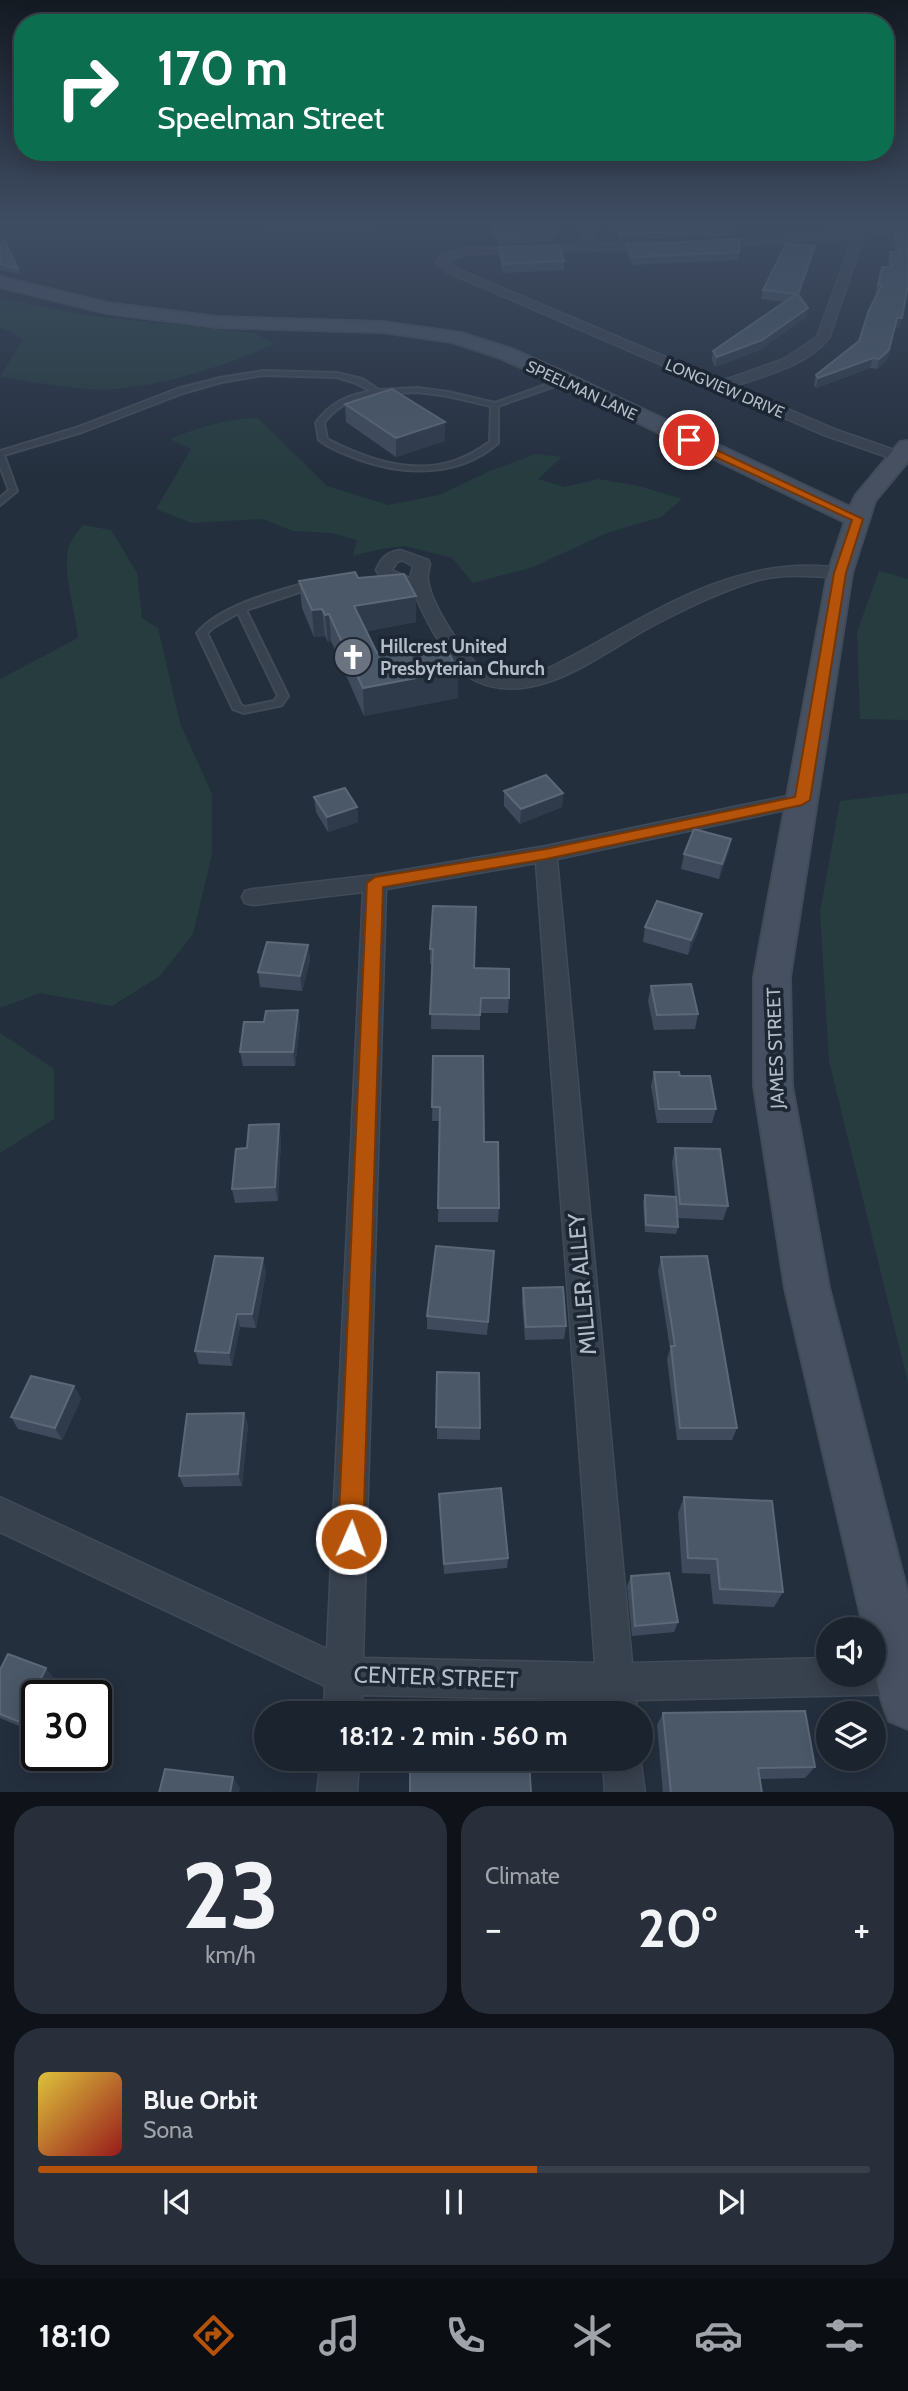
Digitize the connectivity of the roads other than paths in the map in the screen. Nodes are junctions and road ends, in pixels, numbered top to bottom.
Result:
1 (105, 308) edge
2 (539, 308) edge
3 (834, 308) edge
4 (565, 381) junction
5 (722, 386) junction
6 (377, 392) junction
7 (495, 405) junction
8 (903, 452) edge
9 (0, 455) edge
10 (0, 502) edge
11 (858, 519) junction
12 (840, 573) junction
13 (328, 582) edge
14 (422, 587) junction
15 (241, 610) junction
16 (802, 800) junction
17 (546, 854) junction
18 (375, 883) junction
19 (253, 897) dead end
20 (0, 1514) edge
21 (345, 1676) junction
22 (906, 1684) edge
23 (617, 1698) edge
24 (344, 1701) edge
25 (339, 1771) edge
26 (623, 1771) edge
27 (337, 1792) edge
28 (625, 1792) edge

1 - 4 street, SPEELMAN LANE
2 - 5 street, LONGVIEW DRIVE
3 - 5 street
4 - 7 lane
4 - 11 street, SPEELMAN LANE
5 - 8 street, LONGVIEW DRIVE
6 - 7 lane
6 - 7 lane
6 - 9 lane
8 - 11 street, JAMES STREET
9 - 10 lane
11 - 12 street, JAMES STREET
12 - 14 street
12 - 16 street, JAMES STREET
13 - 15 lane
14 - 14 street
15 - 15 lane
16 - 17 street
16 - 22 street, JAMES STREET
17 - 18 street
17 - 23 street, MILLER ALLEY
18 - 19 street
18 - 21 street
20 - 21 street, CENTER STREET
21 - 23 street, CENTER STREET
21 - 24 street
22 - 23 street, CENTER STREET
25 - 27 street
26 - 28 street

